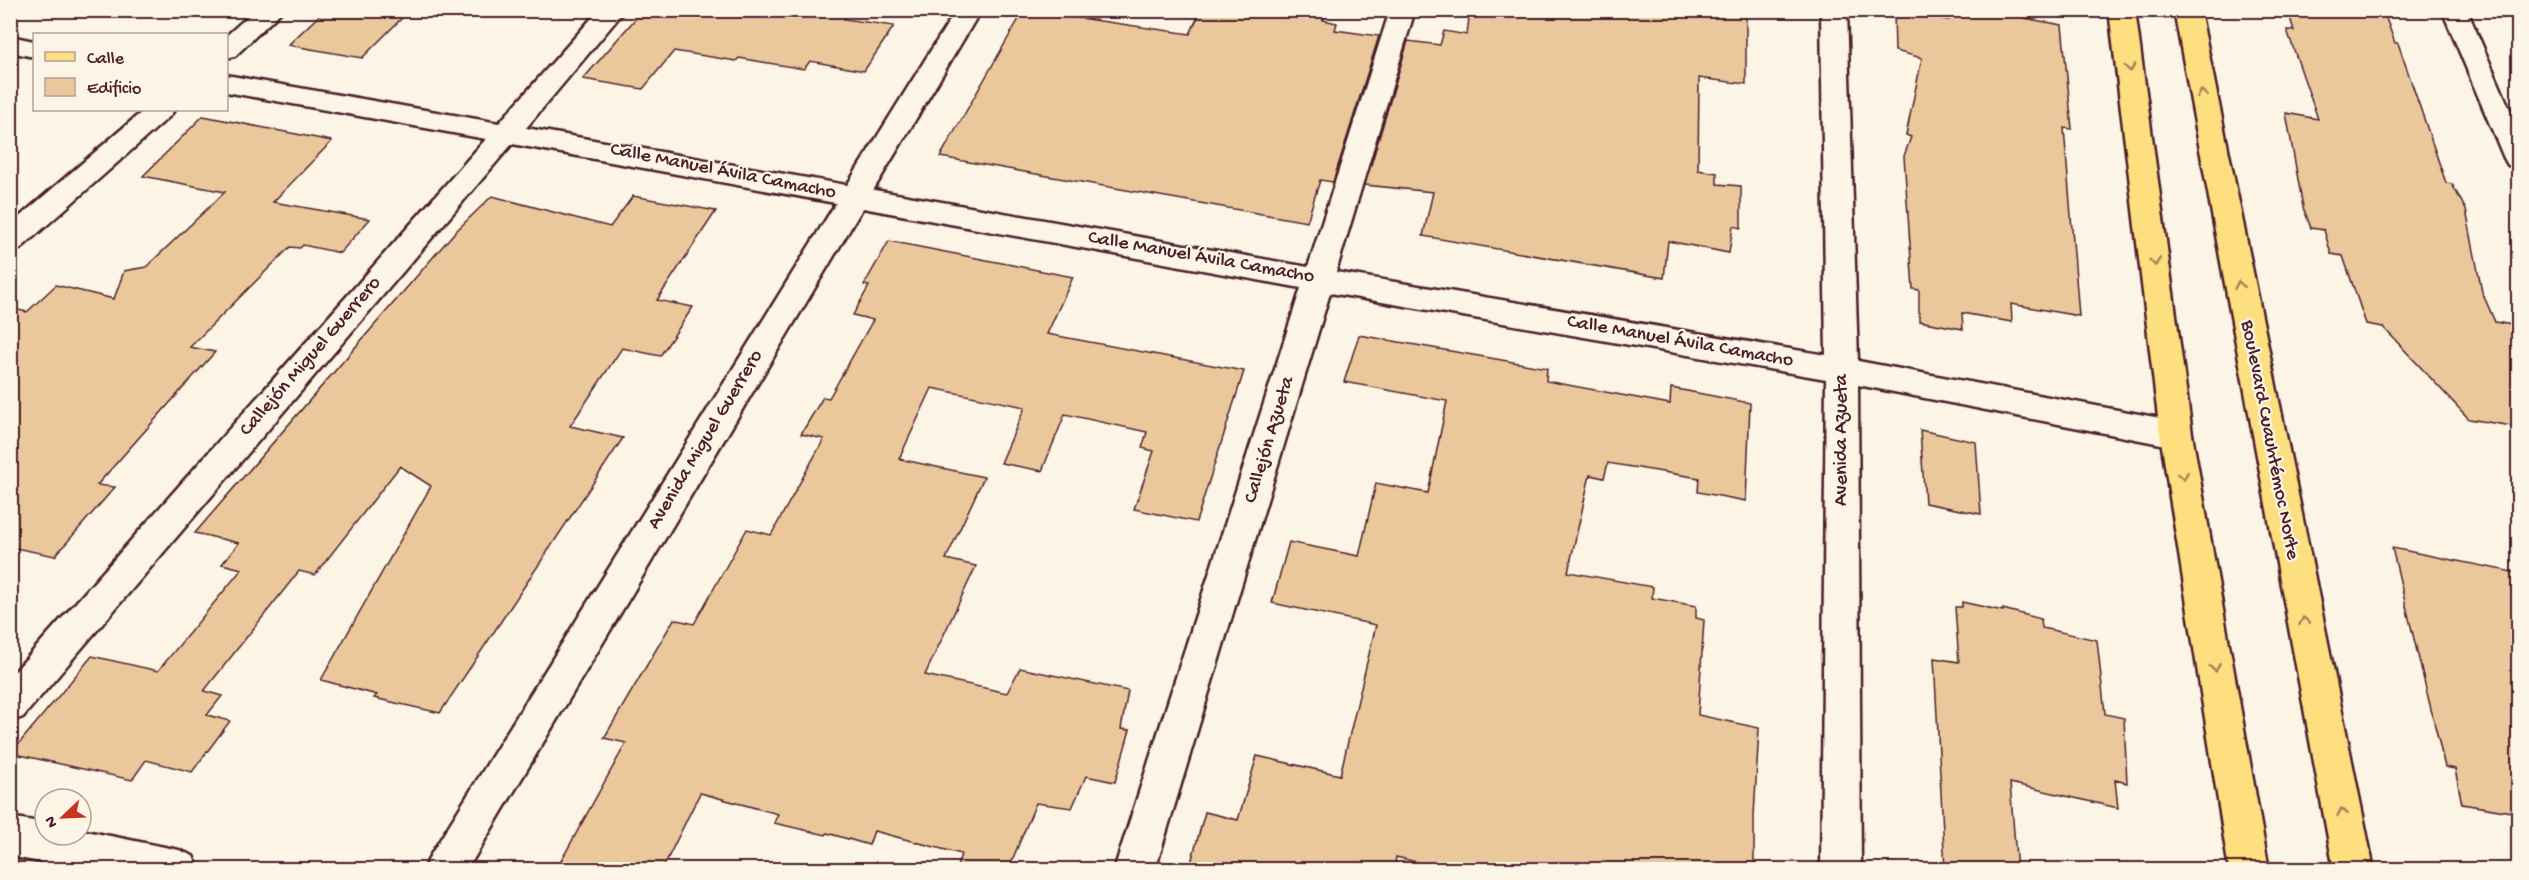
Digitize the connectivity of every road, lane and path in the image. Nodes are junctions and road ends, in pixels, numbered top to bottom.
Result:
1 (271, 10) edge
2 (613, 10) edge
3 (969, 10) edge
4 (1404, 10) edge
5 (1834, 10) edge
6 (2122, 10) edge
7 (2187, 10) edge
8 (2454, 10) edge
9 (10, 44) edge
10 (228, 48) edge
11 (33, 49) edge
12 (228, 83) edge
13 (159, 111) edge
14 (506, 132) junction
15 (2518, 158) edge
16 (855, 197) junction
17 (10, 242) edge
18 (1320, 280) junction
19 (1842, 370) junction
20 (2176, 434) junction
21 (10, 705) edge
22 (10, 836) edge
23 (179, 870) edge
24 (444, 870) edge
25 (1134, 870) edge
26 (1840, 870) edge
27 (2249, 870) edge
28 (2354, 870) edge

1 - 10 street
2 - 14 street, Callejón Miguel Guerrero
3 - 16 street, Avenida Miguel Guerrero
4 - 18 street, Callejón Azueta
5 - 19 street, Avenida Azueta
6 -> 20 main road
28 -> 7 main road, Boulevard Cuauhtémoc Norte
8 - 15 street
9 - 11 street
12 - 14 street, Calle Manuel Ávila Camacho
13 - 17 street
14 - 16 street, Calle Manuel Ávila Camacho
14 - 21 street, Callejón Miguel Guerrero
16 - 18 street, Calle Manuel Ávila Camacho
16 - 24 street, Avenida Miguel Guerrero
18 - 19 street, Calle Manuel Ávila Camacho
18 - 25 street, Callejón Azueta
19 - 20 street, Calle Manuel Ávila Camacho
19 - 26 street, Avenida Azueta
20 -> 27 main road
22 - 23 street

